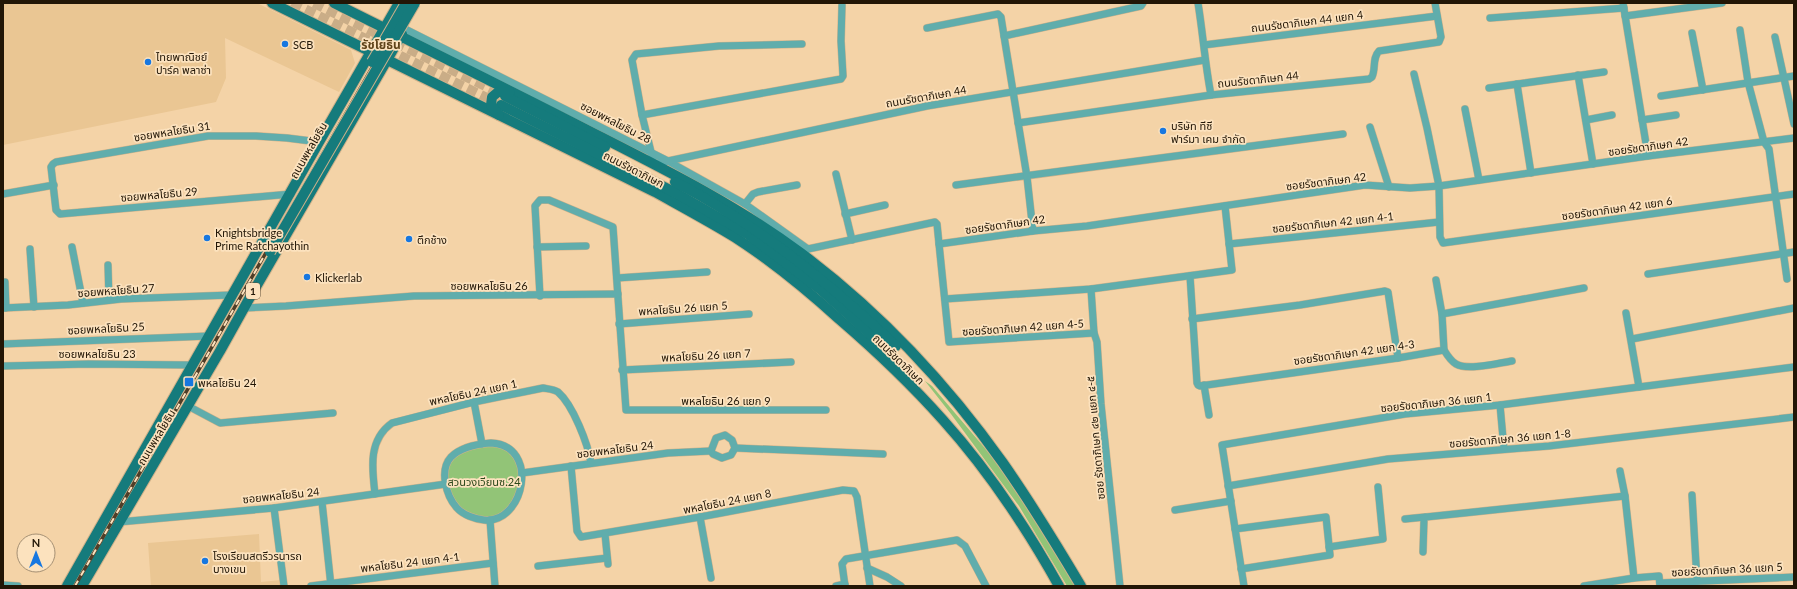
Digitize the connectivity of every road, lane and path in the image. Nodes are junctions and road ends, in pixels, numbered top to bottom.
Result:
1 (276, 3) edge
2 (334, 3) edge
3 (400, 3) edge
4 (406, 3) edge
5 (415, 3) edge
6 (420, 3) edge
7 (1143, 3) edge
8 (1198, 3) edge
9 (1435, 3) edge
10 (1722, 3) edge
11 (842, 5) dead end
12 (1700, 5) edge
13 (1624, 6) edge
14 (1663, 7) edge
15 (1437, 16) junction
16 (1625, 16) junction
17 (1490, 18) dead end
18 (384, 28) junction
19 (927, 28) dead end
20 (1740, 30) dead end
21 (403, 33) junction
22 (1692, 33) dead end
23 (1004, 36) junction
24 (1775, 37) dead end
25 (802, 44) dead end
26 (1204, 45) junction
27 (371, 51) junction
28 (388, 60) junction
29 (1205, 60) junction
30 (1604, 72) dead end
31 (1414, 74) dead end
32 (1578, 75) junction
33 (1794, 76) edge
34 (1785, 78) junction
35 (1748, 82) junction
36 (1517, 84) junction
37 (1489, 88) dead end
38 (349, 89) junction
39 (1703, 90) junction
40 (1014, 92) junction
41 (1211, 95) junction
42 (1661, 96) dead end
43 (366, 99) junction
44 (505, 102) junction
45 (1465, 109) dead end
46 (1676, 115) dead end
47 (642, 116) junction
48 (1612, 116) dead end
49 (1586, 120) junction
50 (1642, 120) junction
51 (1018, 123) junction
52 (1794, 124) edge
53 (1370, 126) dead end
54 (1343, 134) dead end
55 (1794, 138) edge
56 (318, 142) junction
57 (1764, 142) junction
58 (650, 152) junction
59 (1648, 156) junction
60 (666, 160) junction
61 (654, 164) junction
62 (1593, 164) junction
63 (1531, 173) junction
64 (836, 174) dead end
65 (1027, 177) junction
66 (1479, 180) junction
67 (54, 185) junction
68 (797, 185) dead end
69 (956, 186) dead end
70 (1389, 186) junction
71 (1439, 186) junction
72 (3, 194) edge
73 (291, 194) junction
74 (1794, 194) edge
75 (1775, 196) junction
76 (745, 204) junction
77 (885, 205) dead end
78 (1225, 206) junction
79 (845, 214) junction
80 (1439, 222) junction
81 (1033, 231) junction
82 (852, 240) junction
83 (939, 244) junction
84 (1229, 244) junction
85 (586, 246) dead end
86 (72, 247) dead end
87 (537, 247) junction
88 (30, 249) dead end
89 (267, 251) junction
90 (806, 252) junction
91 (1794, 252) edge
92 (1783, 254) junction
93 (108, 265) dead end
94 (707, 272) dead end
95 (1648, 274) dead end
96 (1190, 276) junction
97 (617, 278) junction
98 (1787, 278) dead end
99 (1436, 280) dead end
100 (5, 282) dead end
101 (1584, 288) dead end
102 (1091, 289) junction
103 (618, 294) junction
104 (231, 295) junction
105 (540, 296) junction
106 (944, 298) junction
107 (109, 300) junction
108 (83, 303) junction
109 (246, 303) junction
110 (226, 305) junction
111 (34, 307) junction
112 (4, 308) edge
113 (1794, 308) edge
114 (1626, 313) dead end
115 (749, 314) dead end
116 (1442, 314) junction
117 (1192, 319) junction
118 (619, 324) junction
119 (1094, 333) junction
120 (209, 336) junction
121 (1632, 339) junction
122 (3, 344) edge
123 (1444, 350) junction
124 (1398, 358) junction
125 (1512, 361) dead end
126 (791, 362) dead end
127 (192, 365) junction
128 (3, 366) edge
129 (1794, 367) edge
130 (622, 370) junction
131 (1204, 385) junction
132 (1640, 388) junction
133 (474, 402) junction
134 (188, 406) junction
135 (959, 406) junction
136 (1500, 406) junction
137 (826, 410) dead end
138 (333, 413) dead end
139 (1209, 415) dead end
140 (1794, 417) edge
141 (482, 444) junction
142 (735, 448) junction
143 (1504, 449) junction
144 (710, 451) junction
145 (883, 454) dead end
146 (591, 463) junction
147 (571, 466) junction
148 (1620, 471) dead end
149 (522, 473) junction
150 (446, 484) junction
151 (1228, 486) junction
152 (1378, 487) dead end
153 (375, 494) junction
154 (1692, 495) dead end
155 (1625, 496) junction
156 (1231, 501) junction
157 (322, 502) junction
158 (274, 508) junction
159 (1175, 510) dead end
160 (106, 517) junction
161 (700, 517) junction
162 (1425, 517) junction
163 (1405, 519) dead end
164 (490, 520) junction
165 (119, 522) junction
166 (1235, 529) junction
167 (605, 534) junction
168 (1329, 547) junction
169 (1424, 552) dead end
170 (865, 556) junction
171 (493, 563) junction
172 (538, 566) dead end
173 (867, 568) junction
174 (1241, 569) junction
175 (1794, 577) edge
176 (711, 578) dead end
177 (1634, 578) junction
178 (1697, 581) junction
179 (1660, 582) edge
180 (3, 585) edge
181 (330, 585) edge
182 (845, 585) edge
183 (18, 586) edge
184 (67, 586) edge
185 (82, 586) edge
186 (284, 586) edge
187 (311, 586) edge
188 (495, 586) edge
189 (836, 586) edge
190 (870, 586) edge
191 (901, 586) edge
192 (986, 586) edge
193 (1059, 586) edge
194 (1081, 586) edge
195 (1120, 586) edge
196 (1244, 586) edge
197 (1584, 586) edge

1 - 27 main road, ถนนรัชดาภิเษก
2 - 18 main road, ถนนรัชดาภิเษก
3 - 18 main road, ถนนพหลโยธิน / 1
4 - 89 main road, ถนนพหลโยธิน, bridge
5 - 89 main road, ถนนพหลโยธิน, bridge
6 - 21 main road, ถนนพหลโยธิน / 1
7 - 23 street
8 - 26 street
9 - 15 street, ถนนรัชดาภิเษก 44
10 - 12 street
11 - 47 street
12 - 14 street
13 - 16 street
13 - 17 street
14 - 16 street
15 - 26 street, ถนนรัชดาภิเษก 44 แยก 4
15 - 41 street, ถนนรัชดาภิเษก 44
16 - 50 street
18 - 21 main road, ถนนรัชดาภิเษก
18 - 27 main road, ถนนพหลโยธิน / 1
19 - 23 street
20 - 35 street
21 - 28 main road, ถนนพหลโยธิน / 1
21 - 44 main road, ถนนรัชดาภิเษก
21 - 58 street, ซอยพหลโยธิน 28
22 - 39 street
23 - 40 street
24 - 34 street
25 - 47 street
26 - 29 street
27 - 28 main road, ถนนรัชดาภิเษก
27 - 38 main road, ถนนพหลโยธิน / 1
28 - 43 main road, ถนนพหลโยธิน / 1
28 - 44 main road, ถนนรัชดาภิเษก
29 - 40 street, ถนนรัชดาภิเษก 44
29 - 41 street
30 - 32 street
31 - 71 street
32 - 36 street
32 - 49 street
33 - 34 street
34 - 35 street
34 - 52 street
35 - 39 street
35 - 57 street
36 - 37 street
36 - 63 street
38 - 43 main road
38 - 56 main road, ถนนพหลโยธิน / 1
39 - 42 street
40 - 51 street
40 - 60 street, ถนนรัชดาภิเษก 44
41 - 51 street, ถนนรัชดาภิเษก 44
43 - 109 main road, ถนนพหลโยธิน / 1
44 - 61 main road, ถนนรัชดาภิเษก
44 - 135 main road, ถนนรัชดาภิเษก
44 - 193 main road, ถนนรัชดาภิเษก
45 - 66 street
46 - 50 street
47 - 58 street
48 - 49 street
49 - 62 street
50 - 59 street
51 - 65 street
53 - 70 street
54 - 65 street
55 - 57 street, ซอยรัชดาภิเษก 42
56 - 67 street, ซอยพหลโยธิน 31
56 - 73 main road, ถนนพหลโยธิน / 1
57 - 59 street, ซอยรัชดาภิเษก 42
57 - 75 street
58 - 60 street, ซอยพหลโยธิน 28
58 - 61 street
59 - 62 street, ซอยรัชดาภิเษก 42
60 - 61 street, ถนนรัชดาภิเษก 44
60 - 76 street, ซอยพหลโยธิน 28
61 - 90 main road, ถนนรัชดาภิเษก
62 - 63 street, ซอยรัชดาภิเษก 42
63 - 66 street, ซอยรัชดาภิเษก 42
64 - 79 street
65 - 69 street
65 - 81 street
66 - 71 street, ซอยรัชดาภิเษก 42
67 - 72 street
67 - 73 street, ซอยพหลโยธิน 29
68 - 76 street
70 - 71 street, ซอยรัชดาภิเษก 42
70 - 78 street, ซอยรัชดาภิเษก 42
71 - 80 street
73 - 104 main road, ถนนพหลโยธิน / 1
74 - 75 street, ซอยรัชดาภิเษก 42 แยก 6
75 - 80 street, ซอยรัชดาภิเษก 42 แยก 6
75 - 92 street
76 - 90 street, ซอยพหลโยธิน 28
77 - 79 street
78 - 81 street, ซอยรัชดาภิเษก 42
78 - 84 street
79 - 82 street
80 - 84 street, ซอยรัชดาภิเษก 42 แยก 4-1
81 - 83 street, ซอยรัชดาภิเษก 42
82 - 83 street, ซอยรัชดาภิเษก 42 แยก 4-5
82 - 90 street, ซอยรัชดาภิเษก 42 แยก 4-5
83 - 106 street, ซอยรัชดาภิเษก 42 แยก 4-5
84 - 96 street
85 - 87 street
86 - 108 street
87 - 97 street
87 - 105 street
88 - 111 street
89 - 109 main road, ถนนพหลโยธิน
89 - 110 main road, ถนนพหลโยธิน
90 - 135 main road, ถนนรัชดาภิเษก
91 - 92 street
92 - 95 street
92 - 98 street
93 - 107 street
94 - 97 street
96 - 102 street
96 - 117 street
97 - 103 street
99 - 116 street
100 - 112 street
101 - 116 street
102 - 106 street
102 - 119 street, ซอย รัชดาภิเษก ๔๒ แยก ๔-๕
103 - 105 street, ซอยพหลโยธิน 26
103 - 118 street
104 - 107 street, ซอยพหลโยธิน 27
104 - 110 main road, ถนนพหลโยธิน / 1
105 - 109 street, ซอยพหลโยธิน 26
106 - 119 street, ซอยรัชดาภิเษก 42 แยก 4-5
107 - 108 street, ซอยพหลโยธิน 27
108 - 111 street, ซอยพหลโยธิน 27
109 - 134 main road, ถนนพหลโยธิน / 1
110 - 120 main road, ถนนพหลโยธิน / 1
111 - 112 street, ซอยพหลโยธิน 27
113 - 121 street
114 - 121 street
115 - 118 street, พหลโยธิน 26 แยก 5
116 - 123 street
117 - 124 street
117 - 131 street
118 - 130 street
119 - 195 street, ซอย รัชดาภิเษก ๔๒ แยก ๔-๕
120 - 122 street, ซอยพหลโยธิน 25
120 - 127 main road, ถนนพหลโยธิน / 1
121 - 132 street
123 - 124 street, ซอยรัชดาภิเษก 42 แยก 4-3
123 - 125 street
124 - 131 street, ซอยรัชดาภิเษก 42 แยก 4-3
126 - 130 street, พหลโยธิน 26 แยก 7
127 - 128 street, ซอยพหลโยธิน 23
127 - 160 main road, ถนนพหลโยธิน / 1
129 - 132 street, ซอยรัชดาภิเษก 36 แยก 1
130 - 137 street, พหลโยธิน 26 แยก 9
131 - 139 street
132 - 136 street, ซอยรัชดาภิเษก 36 แยก 1
133 - 141 street
133 - 146 street, พหลโยธิน 24 แยก 1
133 - 153 street, พหลโยธิน 24 แยก 1
134 - 138 street
134 - 165 main road, ถนนพหลโยธิน / 1
135 - 194 main road, ถนนรัชดาภิเษก
136 - 143 street
136 - 151 street, ซอยรัชดาภิเษก 36 แยก 1
140 - 143 street, ซอยรัชดาภิเษก 36 แยก 1-8
141 - 149 street
141 - 150 street
142 - 144 street, ซอยพหลโยธิน 24
142 - 144 street
142 - 145 street
143 - 151 street, ซอยรัชดาภิเษก 36 แยก 1-8
144 - 146 street, ซอยพหลโยธิน 24
146 - 147 street, ซอยพหลโยธิน 24
147 - 149 street, ซอยพหลโยธิน 24
147 - 167 street, พหลโยธิน 24 แยก 8
148 - 155 street
149 - 164 street
150 - 153 street, ซอยพหลโยธิน 24
150 - 164 street
151 - 156 street, ซอยรัชดาภิเษก 36 แยก 1
152 - 168 street
153 - 157 street, ซอยพหลโยธิน 24
154 - 178 street
155 - 162 street
155 - 177 street
156 - 159 street
156 - 166 street, ซอยรัชดาภิเษก 36 แยก 1
157 - 158 street, ซอยพหลโยธิน 24
157 - 181 street
158 - 165 street, ซอยพหลโยธิน 24
158 - 186 street
160 - 165 main road
160 - 184 main road, ถนนพหลโยธิน
161 - 167 street, พหลโยธิน 24 แยก 8
161 - 170 street, พหลโยธิน 24 แยก 8
161 - 176 street
162 - 163 street
162 - 169 street
164 - 171 street
165 - 185 main road, ถนนพหลโยธิน / 1
166 - 168 street
166 - 174 street, ซอยรัชดาภิเษก 36 แยก 1
167 - 172 street
168 - 174 street
170 - 173 street, พหลโยธิน 24 แยก 8
170 - 182 street
170 - 192 street
171 - 181 street, พหลโยธิน 24 แยก 4-1
171 - 188 street
173 - 190 street, พหลโยธิน 24 แยก 8
173 - 191 street
174 - 196 street, ซอยรัชดาภิเษก 36 แยก 1
175 - 178 street, ซอยรัชดาภิเษก 36 แยก 5
177 - 179 street, ซอยรัชดาภิเษก 36 แยก 5
177 - 197 street, ซอยรัชดาภิเษก 36 แยก 5
178 - 179 street, ซอยรัชดาภิเษก 36 แยก 5
180 - 183 street
181 - 187 street, พหลโยธิน 24 แยก 4-1
182 - 189 street

